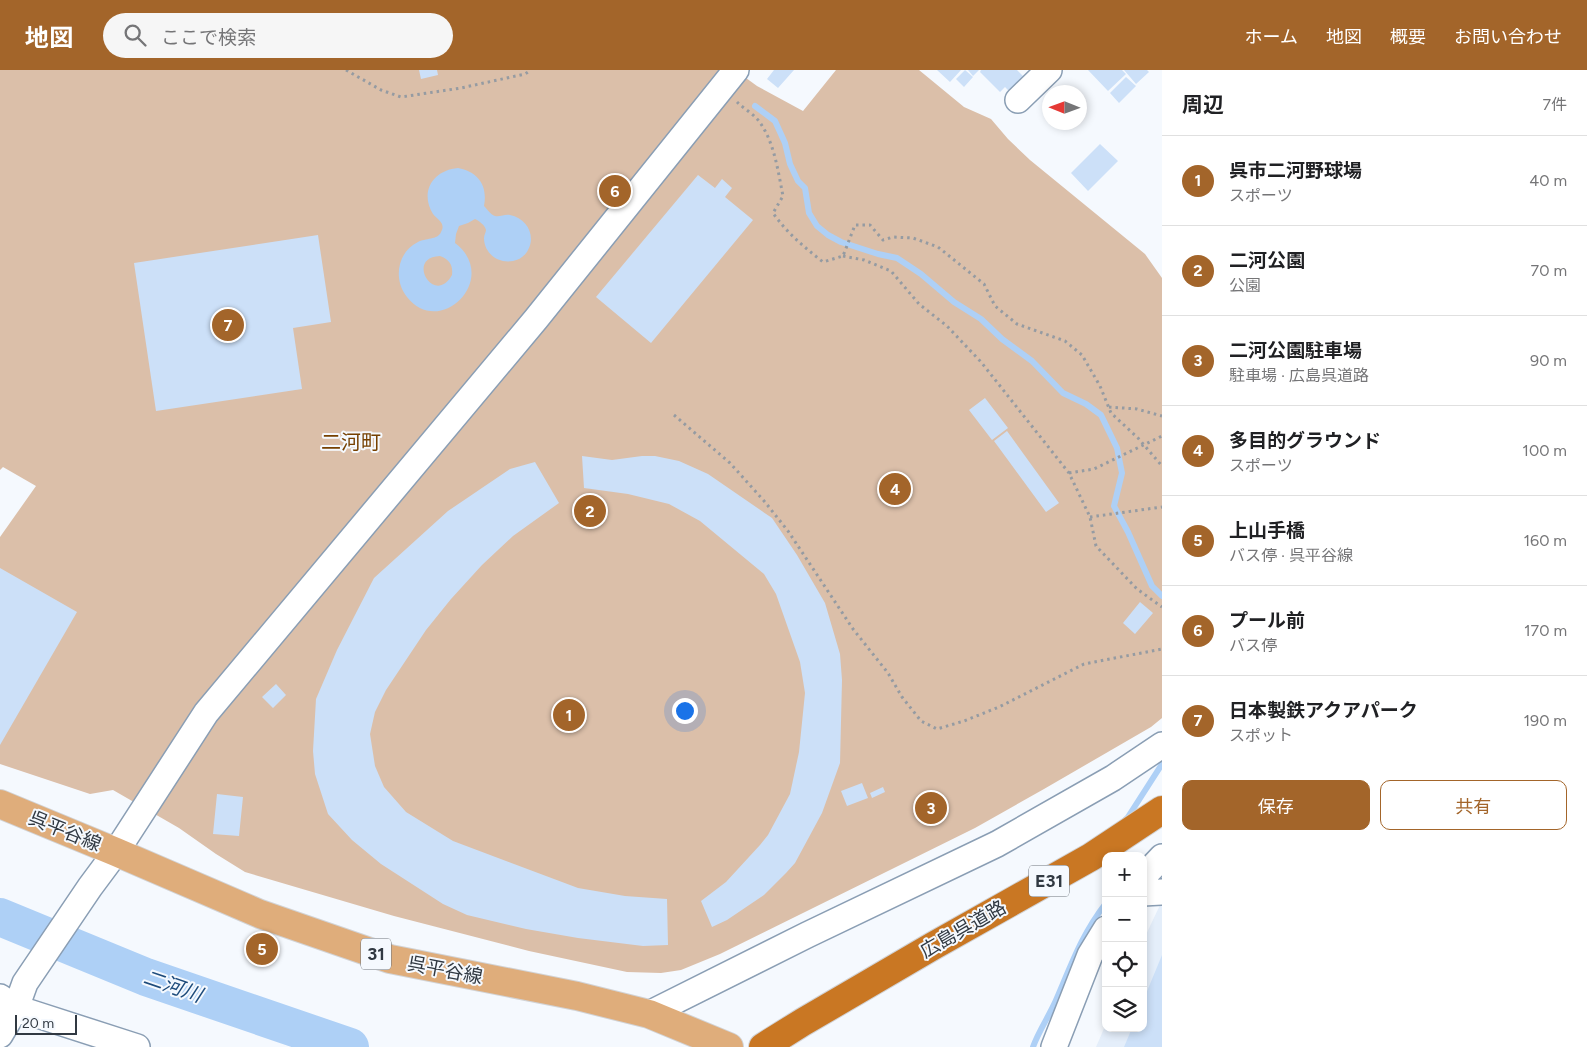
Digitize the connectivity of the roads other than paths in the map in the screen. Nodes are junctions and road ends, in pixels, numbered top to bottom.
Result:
1 (736, 70) edge
2 (1049, 70) edge
3 (1018, 100) dead end
4 (1162, 745) edge
5 (0, 804) edge
6 (1162, 810) edge
7 (116, 852) junction
8 (1162, 857) edge
9 (1147, 873) edge
10 (1162, 892) edge
11 (1147, 893) edge
12 (1102, 935) edge
13 (8, 1003) edge
14 (649, 1014) junction
15 (0, 1035) edge
16 (137, 1047) edge
17 (729, 1047) edge
18 (764, 1047) edge
19 (1054, 1047) edge

1 - 7 street
2 - 3 street
4 - 14 street
5 - 7 main road, 呉平谷線 / 31
6 - 18 highway, 広島呉道路 / E31
7 - 13 street
7 - 14 main road, 呉平谷線 / 31
8 - 9 street
10 - 11 street
12 - 19 street
13 - 15 street
13 - 16 street
14 - 17 main road, 呉平谷線 / 31

